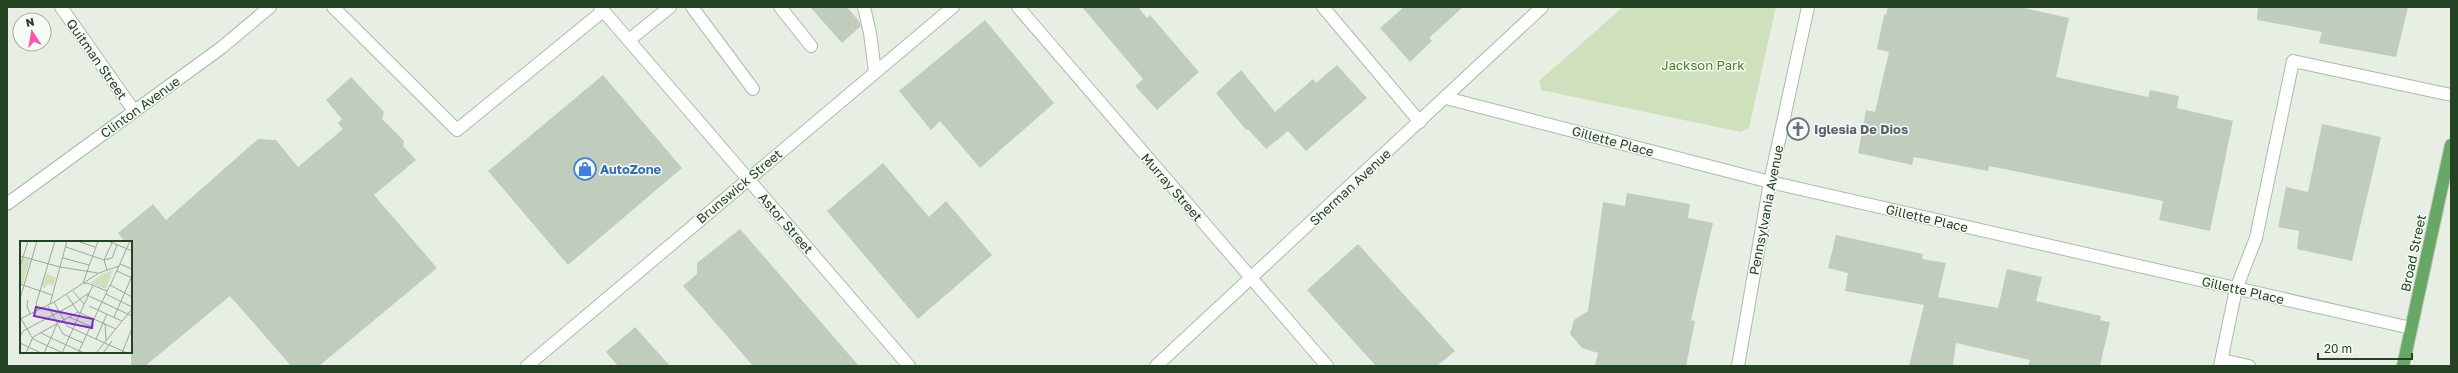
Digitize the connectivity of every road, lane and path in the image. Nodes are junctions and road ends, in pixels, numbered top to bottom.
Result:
1 (61, 7) edge
2 (270, 7) edge
3 (332, 7) edge
4 (670, 7) edge
5 (780, 7) edge
6 (864, 7) edge
7 (953, 7) edge
8 (1018, 7) edge
9 (1323, 7) edge
10 (1542, 7) edge
11 (1808, 7) edge
12 (602, 9) edge
13 (699, 10) edge
14 (628, 40) junction
15 (811, 46) dead end
16 (875, 72) junction
17 (754, 89) dead end
18 (2451, 95) edge
19 (1446, 98) junction
20 (134, 111) junction
21 (1420, 122) junction
22 (2451, 145) edge
23 (748, 179) junction
24 (1770, 182) junction
25 (7, 204) edge
26 (1252, 279) junction
27 (2236, 289) junction
28 (2411, 328) junction
29 (2221, 363) edge
30 (527, 366) edge
31 (909, 366) edge
32 (1156, 366) edge
33 (1327, 366) edge
34 (1738, 366) edge
35 (2249, 366) edge
36 (2403, 366) edge

1 - 20 street, Quitman Street
2 - 20 street, Clinton Avenue
3 - 12 street
4 - 14 street
5 - 15 street
6 - 16 street
7 - 16 street, Brunswick Street
8 - 26 street, Murray Street
9 - 21 street
10 - 19 street, Sherman Avenue
11 - 24 street, Pennsylvania Avenue
12 - 14 street, Astor Street
13 - 17 street
14 - 23 street, Astor Street
16 - 23 street, Brunswick Street
18 - 27 street
19 - 21 street, Sherman Avenue
19 - 24 street, Gillette Place
20 - 25 street, Clinton Avenue
21 - 26 street, Sherman Avenue
22 - 28 main road, Broad Street
23 - 30 street, Brunswick Street
23 - 31 street, Astor Street
24 - 27 street, Gillette Place
24 - 34 street, Pennsylvania Avenue
26 - 32 street, Sherman Avenue
26 - 33 street, Murray Street
27 - 28 street, Gillette Place
27 - 29 street
28 - 36 main road, Broad Street
29 - 35 street

